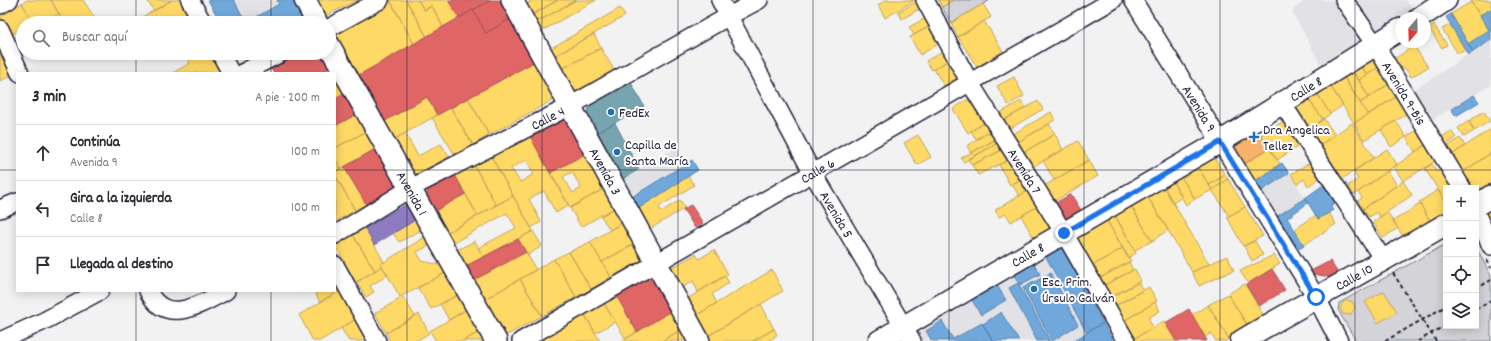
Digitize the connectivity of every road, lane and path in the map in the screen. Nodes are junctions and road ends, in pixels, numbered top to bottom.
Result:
1 (9, 0) edge
2 (190, 0) edge
3 (305, 0) edge
4 (380, 0) edge
5 (512, 0) edge
6 (720, 0) edge
7 (759, 0) edge
8 (925, 0) edge
9 (1113, 0) edge
10 (1134, 0) edge
11 (1344, 0) edge
12 (1446, 0) edge
13 (0, 5) edge
14 (1428, 12) edge
15 (199, 16) edge
16 (313, 16) edge
17 (729, 16) junction
18 (336, 24) edge
19 (0, 29) edge
20 (1395, 34) edge
21 (1376, 46) junction
22 (336, 58) edge
23 (224, 60) edge
24 (267, 60) edge
25 (20, 72) edge
26 (231, 72) edge
27 (244, 72) edge
28 (970, 83) junction
29 (1282, 103) junction
30 (570, 106) junction
31 (1220, 142) junction
32 (812, 172) junction
33 (1460, 185) edge
34 (409, 189) junction
35 (1491, 196) edge
36 (16, 202) edge
37 (1479, 204) edge
38 (0, 209) edge
39 (1479, 220) edge
40 (1443, 226) edge
41 (1064, 233) junction
42 (336, 234) edge
43 (1491, 246) edge
44 (657, 262) junction
45 (1388, 266) junction
46 (336, 267) edge
47 (1491, 280) edge
48 (1479, 286) edge
49 (98, 292) edge
50 (149, 292) edge
51 (224, 292) edge
52 (1316, 297) junction
53 (1491, 300) edge
54 (1479, 307) edge
55 (1443, 308) edge
56 (1422, 319) junction
57 (1443, 327) edge
58 (1431, 333) junction
59 (907, 334) edge
60 (0, 341) edge
61 (377, 341) edge
62 (496, 341) edge
63 (521, 341) edge
64 (699, 341) edge
65 (879, 341) edge
66 (1126, 341) edge
67 (1241, 341) edge
68 (1339, 341) edge
69 (1385, 341) edge
70 (1418, 341) edge
71 (1436, 341) edge

1 - 13 street
2 - 15 street
3 - 16 main road
4 - 18 street
5 - 30 main road, Avenida 3
6 - 17 street, Avenida 5
7 - 17 street, Calle 4
8 - 28 street, Avenida 7
9 - 28 street, Calle 6
10 - 31 street, Avenida 9
11 - 21 street, Avenida 9-Bis
12 - 14 main road
17 - 30 street, Calle 4
17 - 32 street, Avenida 5
19 - 25 street
20 - 21 main road, Calle 8
21 - 29 main road, Calle 8
21 - 33 street, Avenida 9-Bis
22 - 34 main road, Avenida 1
23 - 26 street
24 - 27 street
28 - 32 street, Calle 6
28 - 41 street, Avenida 7
29 - 31 main road, Calle 8
29 - 45 street
30 - 34 street, Calle 4
30 - 44 main road, Avenida 3
31 - 41 main road, Calle 8
31 - 52 street, Avenida 9
32 - 44 street, Calle 6
32 - 59 street, Avenida 5
34 - 42 street, Calle 4
34 - 62 main road, Avenida 1
35 - 37 main road
36 - 38 street
39 - 43 street
40 - 45 main road, Calle 10
41 - 59 main road, Calle 8
41 - 66 street, Avenida 7
44 - 63 street, Calle 6
44 - 64 main road, Avenida 3
45 - 52 main road, Calle 10
45 - 56 path
46 - 61 street
47 - 48 path
49 - 60 street
50 - 51 street
52 - 67 main road, Calle 10
52 - 68 street, Avenida 9
53 - 54 path
55 - 56 path
56 - 58 path
56 - 69 path
57 - 58 path
58 - 70 path
58 - 71 path
59 - 65 main road, Calle 8

